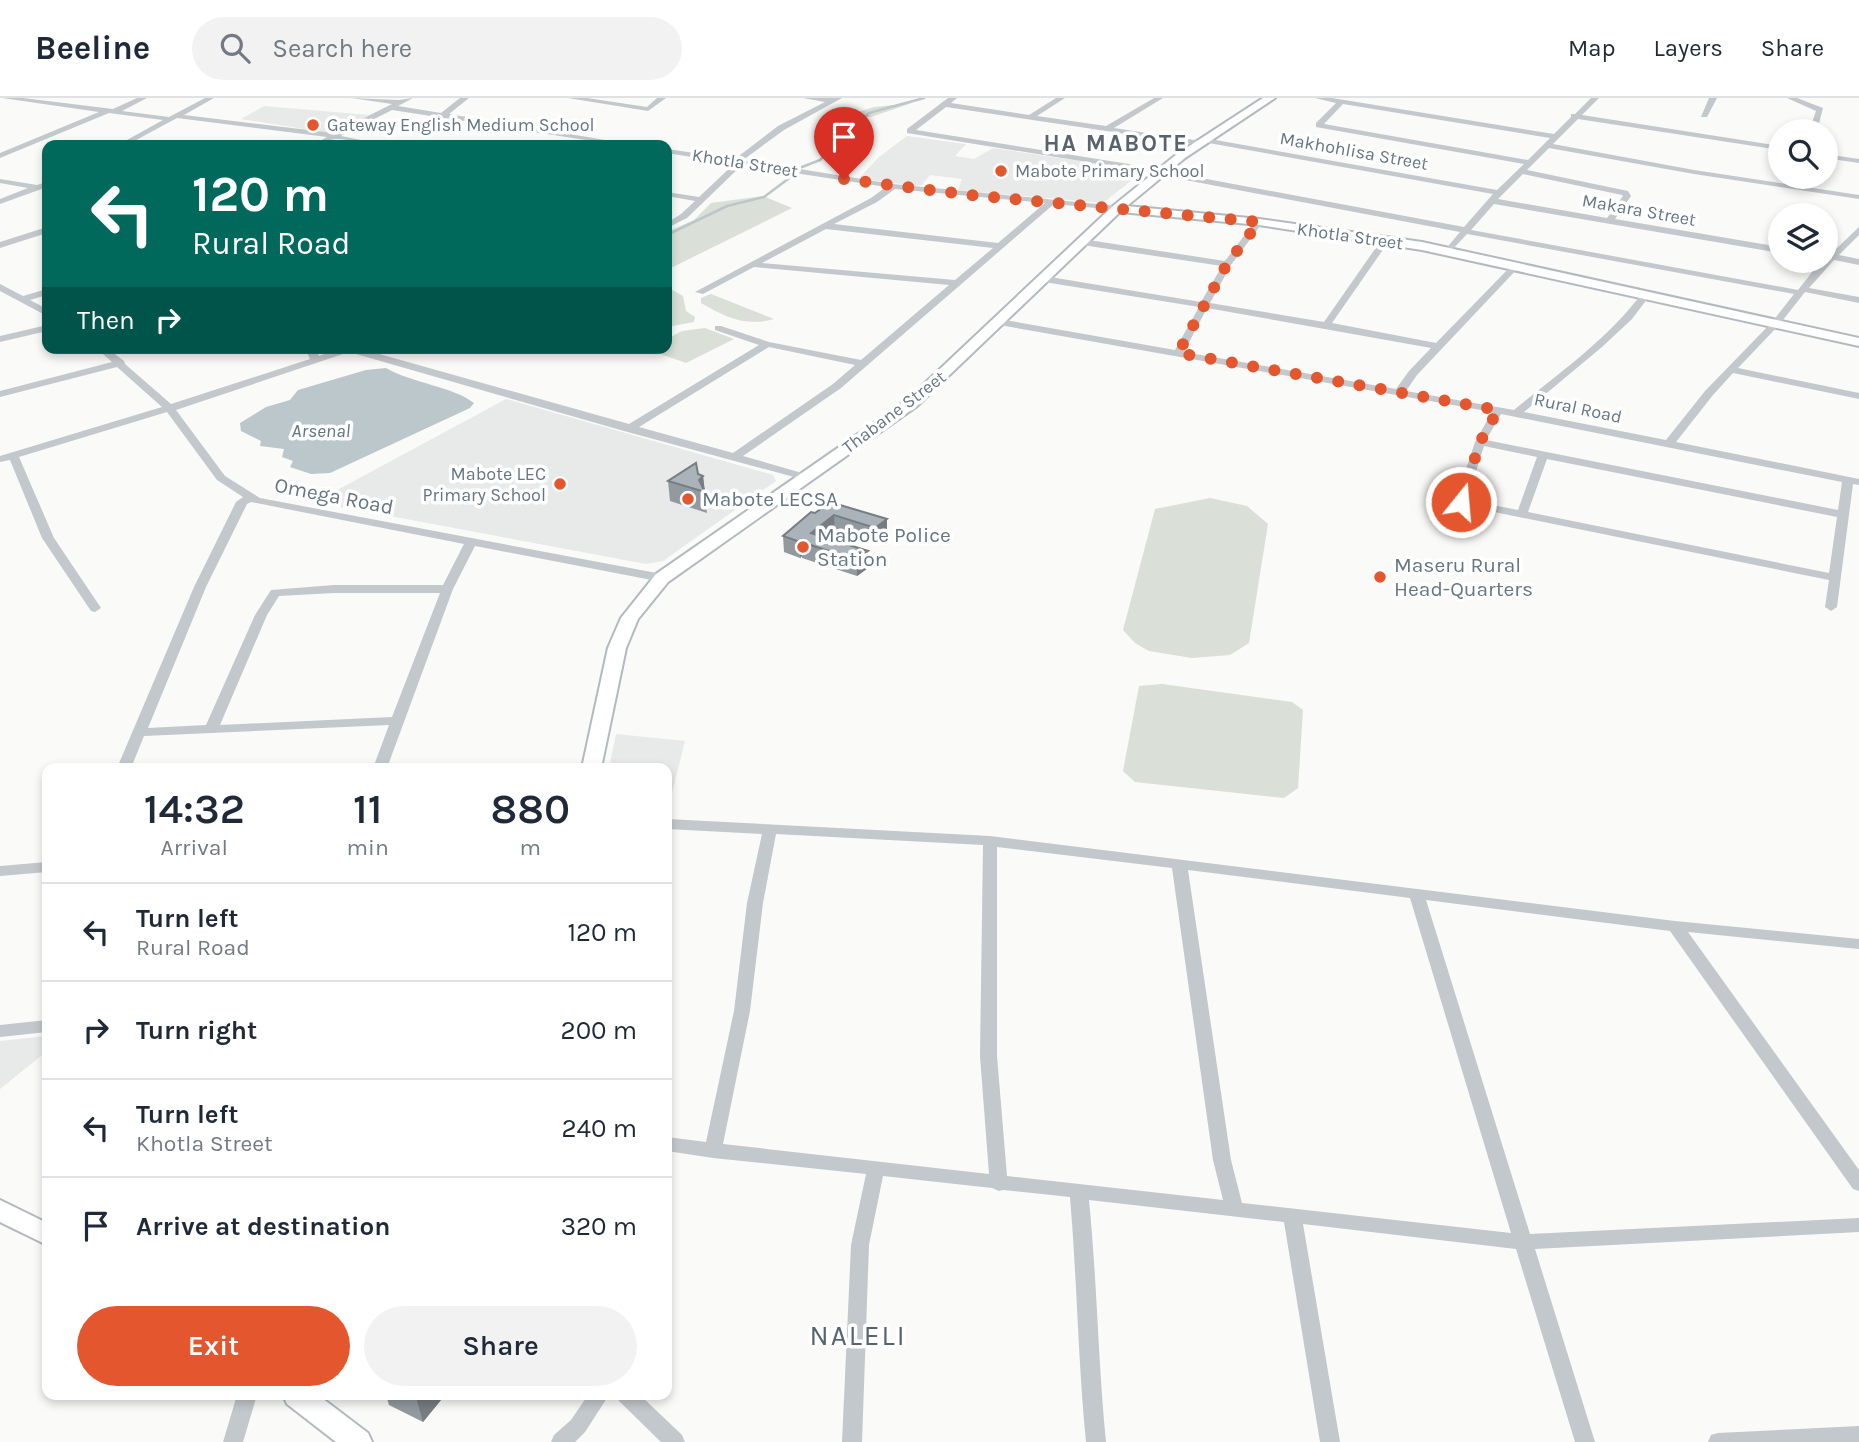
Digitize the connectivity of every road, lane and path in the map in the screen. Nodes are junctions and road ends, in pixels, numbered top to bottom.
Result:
1 (6, 98) edge
2 (41, 98) edge
3 (143, 98) edge
4 (209, 98) edge
5 (355, 98) edge
6 (465, 98) edge
7 (572, 98) edge
8 (662, 98) edge
9 (807, 98) edge
10 (953, 98) edge
11 (1061, 98) edge
12 (1158, 98) edge
13 (1270, 98) edge
14 (1320, 98) edge
15 (1595, 98) edge
16 (1713, 98) edge
17 (1791, 98) edge
18 (837, 99) edge
19 (405, 100) edge
20 (32, 102) junction
21 (1341, 102) junction
22 (943, 104) junction
23 (394, 107) junction
24 (109, 112) junction
25 (1704, 115) dead end
26 (442, 116) junction
27 (1574, 116) junction
28 (172, 117) junction
29 (1031, 117) junction
30 (1817, 119) edge
31 (1107, 128) junction
32 (335, 136) junction
33 (1556, 137) junction
34 (131, 140) edge
35 (327, 140) edge
36 (356, 140) edge
37 (598, 140) edge
38 (1202, 141) junction
39 (1548, 145) junction
40 (1768, 146) edge
41 (672, 152) edge
42 (0, 156) edge
43 (1838, 158) edge
44 (738, 162) junction
45 (1859, 162) edge
46 (1531, 163) junction
47 (1522, 171) junction
48 (1160, 172) junction
49 (0, 181) edge
50 (893, 186) junction
51 (42, 187) edge
52 (42, 188) edge
53 (672, 195) edge
54 (1496, 197) junction
55 (1859, 197) edge
56 (702, 200) junction
57 (0, 202) edge
58 (1052, 202) junction
59 (1116, 208) junction
60 (1609, 221) junction
61 (672, 222) edge
62 (1259, 222) junction
63 (826, 226) junction
64 (1464, 230) junction
65 (1859, 230) edge
66 (42, 231) edge
67 (1385, 241) junction
68 (1082, 242) junction
69 (0, 245) edge
70 (998, 246) junction
71 (1768, 248) edge
72 (1838, 250) edge
73 (1448, 251) junction
74 (1838, 259) edge
75 (1859, 262) edge
76 (754, 264) junction
77 (1227, 264) junction
78 (1517, 266) junction
79 (1817, 273) edge
80 (1044, 279) junction
81 (957, 283) junction
82 (0, 287) edge
83 (1802, 291) junction
84 (700, 292) dead end
85 (42, 293) edge
86 (1646, 294) junction
87 (22, 299) junction
88 (1859, 300) edge
89 (1202, 306) junction
90 (42, 310) edge
91 (999, 322) junction
92 (1776, 323) junction
93 (1326, 325) junction
94 (718, 328) dead end
95 (42, 329) edge
96 (0, 339) edge
97 (1859, 342) edge
98 (767, 344) junction
99 (1439, 347) junction
100 (1178, 353) junction
101 (109, 354) edge
102 (313, 354) edge
103 (336, 354) edge
104 (368, 354) edge
105 (316, 361) junction
106 (121, 363) junction
107 (864, 364) junction
108 (1731, 370) junction
109 (0, 394) edge
110 (1398, 394) junction
111 (1859, 396) edge
112 (169, 408) junction
113 (1498, 410) junction
114 (1517, 413) junction
115 (628, 429) junction
116 (1480, 442) junction
117 (1669, 444) junction
118 (13, 455) junction
119 (1543, 455) junction
120 (733, 457) junction
121 (0, 459) edge
122 (805, 477) junction
123 (1856, 480) edge
124 (249, 498) junction
125 (1461, 502) junction
126 (1522, 514) junction
127 (1841, 514) junction
128 (1452, 526) dead end
129 (473, 541) junction
130 (662, 578) junction
131 (1835, 578) junction
132 (447, 589) junction
133 (1831, 607) dead end
134 (95, 608) dead end
135 (399, 721) junction
136 (212, 728) junction
137 (141, 732) junction
138 (126, 763) edge
139 (382, 763) edge
140 (592, 763) edge
141 (672, 824) edge
142 (770, 829) junction
143 (989, 841) junction
144 (1179, 863) junction
145 (42, 867) edge
146 (0, 871) edge
147 (1416, 894) junction
148 (1675, 926) junction
149 (1859, 944) edge
150 (42, 1027) edge
151 (0, 1031) edge
152 (672, 1145) edge
153 (713, 1151) junction
154 (876, 1167) junction
155 (999, 1184) junction
156 (1859, 1184) edge
157 (1079, 1192) junction
158 (1234, 1209) junction
159 (0, 1210) edge
160 (1293, 1217) junction
161 (1859, 1225) edge
162 (42, 1232) edge
163 (1521, 1242) junction
164 (246, 1400) edge
165 (303, 1400) edge
166 (596, 1400) edge
167 (631, 1400) edge
168 (1859, 1435) edge
169 (233, 1442) edge
170 (358, 1442) edge
171 (561, 1442) edge
172 (675, 1442) edge
173 (852, 1442) edge
174 (1096, 1442) edge
175 (1330, 1442) edge
176 (1585, 1442) edge
177 (1718, 1442) edge

1 - 20 street
2 - 20 street
3 - 24 street
4 - 28 street
5 - 19 street
6 - 26 street
7 - 8 street
9 - 18 street
10 - 22 street
11 - 29 street
12 - 31 street
13 - 38 street, Thabane Street
14 - 21 street
15 - 27 street
16 - 25 street
17 - 30 street
18 - 44 street
19 - 23 street
20 - 24 street
21 - 33 street
21 - 46 street
22 - 29 street, Makhohlisa Street
22 - 48 street
23 - 26 street
23 - 32 street
24 - 28 street
24 - 42 street
26 - 37 street
27 - 33 street
27 - 40 street
28 - 32 street
28 - 34 street
29 - 31 street, Makhohlisa Street
31 - 38 street, Makhohlisa Street
32 - 35 street
32 - 36 street
33 - 39 street
38 - 48 street, Thabane Street
38 - 54 street, Makhohlisa Street
39 - 46 street
39 - 55 street
41 - 44 street, Khotla Street
43 - 45 street
44 - 50 street, Khotla Street
44 - 56 street
46 - 47 street
47 - 54 street
47 - 60 street
48 - 59 street, Thabane Street
48 - 64 street
49 - 51 street
50 - 58 street, Khotla Street
50 - 63 street
52 - 57 street
53 - 56 street
54 - 60 street, Makara Street
54 - 64 street
56 - 61 street
58 - 59 street, Khotla Street
58 - 70 street
59 - 62 street, Khotla Street
59 - 68 street, Thabane Street
60 - 71 street, Makara Street
62 - 67 street, Khotla Street
62 - 77 street
63 - 70 street
63 - 76 street
64 - 73 street
64 - 83 street
65 - 72 street
66 - 69 street
67 - 73 street, Khotla Street
67 - 93 street
68 - 77 street
68 - 80 street, Thabane Street
70 - 81 street
73 - 78 street, Khotla Street
74 - 75 street
76 - 81 street
76 - 84 street
77 - 89 street
78 - 86 street, Khotla Street
78 - 99 street
79 - 83 street
80 - 89 street
80 - 91 street, Thabane Street
81 - 107 street
82 - 87 street
83 - 88 street
83 - 92 street
85 - 87 street
86 - 92 street, Khotla Street
86 - 114 street
87 - 90 street
89 - 93 street
89 - 100 street
91 - 100 street, Rural Road
91 - 122 street, Thabane Street
92 - 97 street, Khotla Street
92 - 108 street
93 - 99 street
94 - 98 street
95 - 96 street
98 - 107 street
98 - 115 street
99 - 110 street
100 - 110 street, Rural Road
101 - 106 street, Omega Road
102 - 105 street
103 - 105 street
104 - 115 street
105 - 112 street
106 - 109 street
106 - 112 street, Omega Road
107 - 120 street
108 - 111 street
108 - 117 street
110 - 113 street, Rural Road
112 - 118 street
112 - 124 street, Omega Road
113 - 114 street, Rural Road
113 - 116 street
114 - 117 street, Rural Road
115 - 120 street
116 - 119 street
116 - 125 street
117 - 123 street, Rural Road
118 - 121 street
118 - 134 street
119 - 126 street
119 - 127 street
120 - 122 street
122 - 130 street, Thabane Street
123 - 127 street
124 - 129 street, Omega Road
124 - 137 street
125 - 126 street
125 - 128 street
126 - 131 street
127 - 131 street
129 - 130 street, Omega Road
129 - 132 street
130 - 140 street, Thabane Street
131 - 133 street
132 - 135 street
132 - 136 street
135 - 136 street
135 - 139 street
136 - 137 street
137 - 138 street
141 - 142 street
142 - 143 street
142 - 153 street
143 - 144 street
143 - 155 street
144 - 147 street
144 - 158 street
145 - 146 street
147 - 148 street
147 - 163 street
148 - 149 street
148 - 156 street
150 - 151 street
152 - 153 street
153 - 154 street
154 - 155 street
154 - 173 street
155 - 157 street
157 - 158 street
157 - 174 street
158 - 160 street
159 - 162 street
160 - 163 street
160 - 175 street
161 - 163 street
163 - 176 street
164 - 169 street
165 - 170 street
166 - 171 street
167 - 172 street
168 - 177 street

